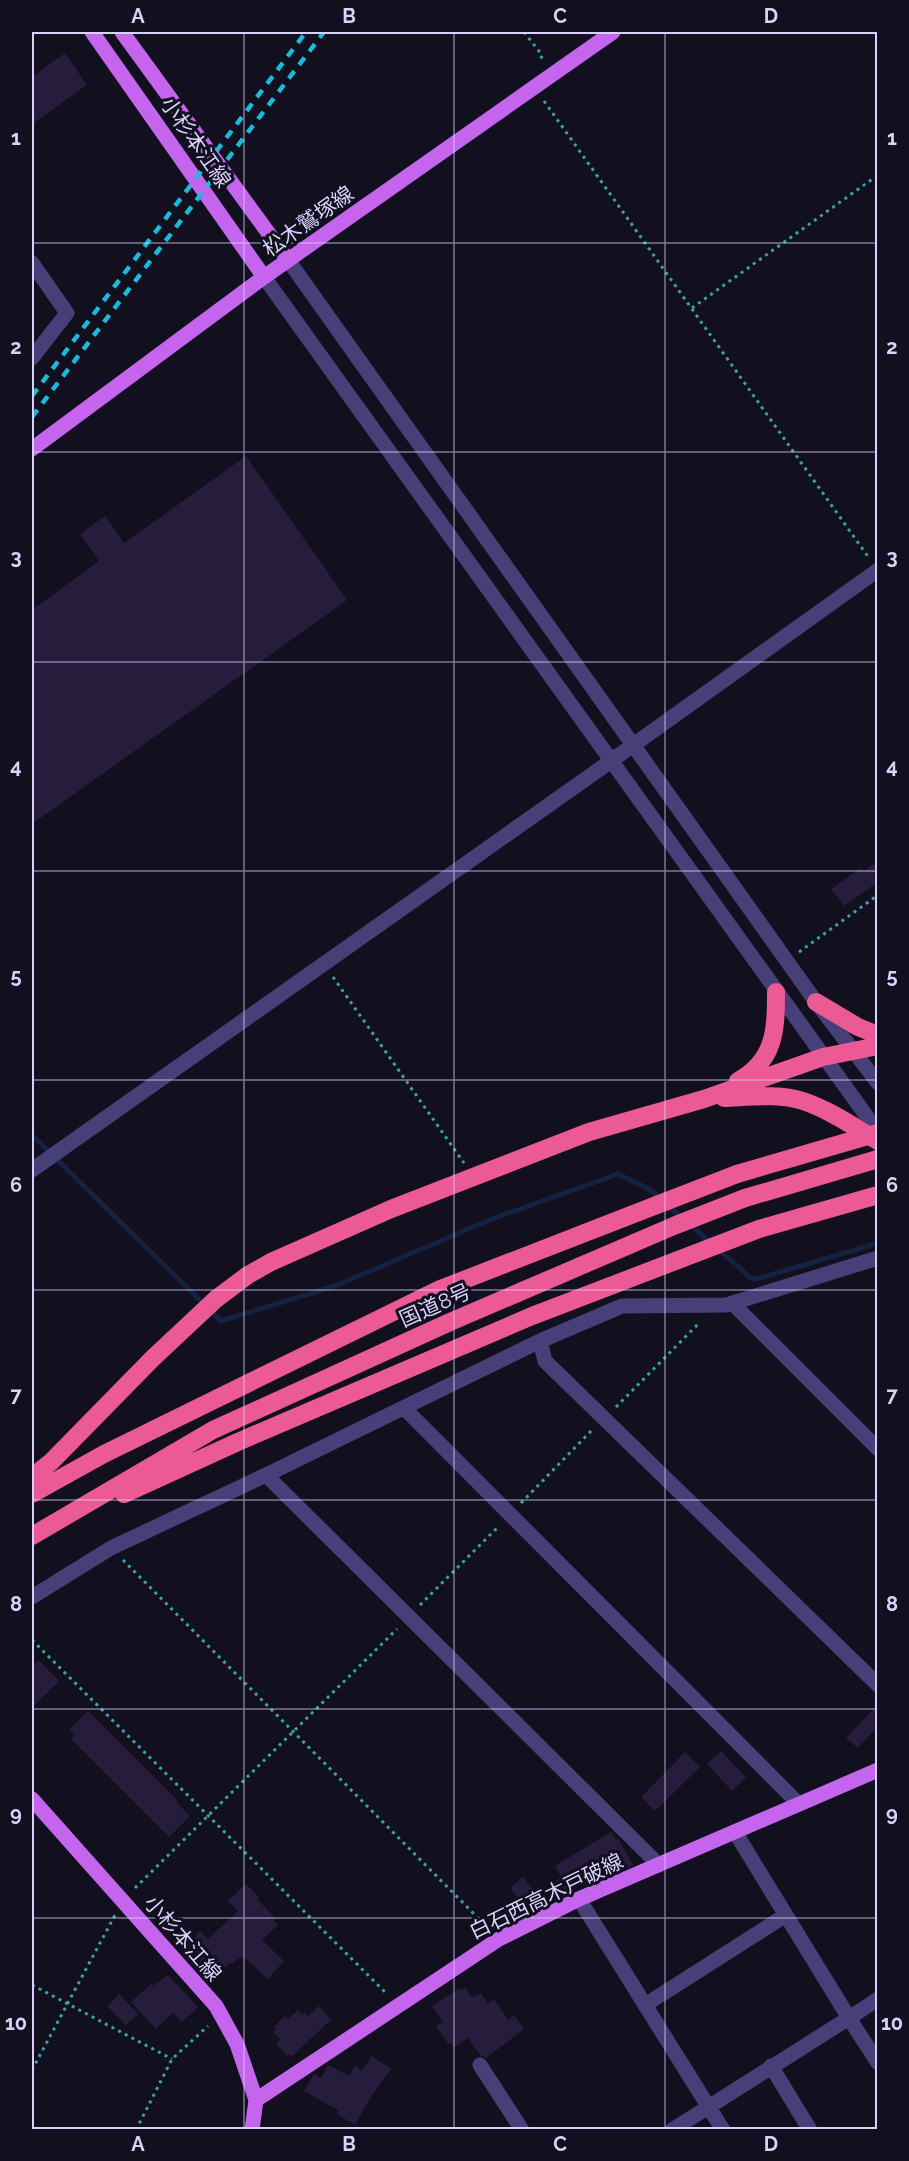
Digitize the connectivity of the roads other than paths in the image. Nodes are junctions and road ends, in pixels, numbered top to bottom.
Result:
1 (92, 32) edge
2 (122, 32) edge
3 (613, 32) edge
4 (288, 260) junction
5 (32, 263) edge
6 (264, 277) junction
7 (32, 358) edge
8 (32, 449) edge
9 (874, 564) edge
10 (632, 746) junction
11 (611, 761) junction
12 (777, 992) junction
13 (816, 1002) junction
14 (878, 1035) edge
15 (878, 1047) edge
16 (854, 1051) junction
17 (822, 1057) junction
18 (878, 1083) edge
19 (705, 1099) junction
20 (878, 1132) edge
21 (878, 1141) edge
22 (878, 1159) edge
23 (32, 1170) edge
24 (878, 1195) edge
25 (853, 1203) junction
26 (878, 1210) edge
27 (878, 1258) edge
28 (732, 1303) junction
29 (540, 1341) junction
30 (404, 1408) junction
31 (878, 1449) edge
32 (266, 1475) junction
33 (32, 1477) edge
34 (32, 1494) edge
35 (34, 1535) edge
36 (32, 1597) edge
37 (878, 1685) edge
38 (878, 1770) edge
39 (32, 1799) edge
40 (799, 1804) junction
41 (735, 1832) junction
42 (659, 1865) junction
43 (579, 1899) junction
44 (786, 1915) junction
45 (878, 1999) edge
46 (645, 2005) junction
47 (849, 2018) junction
48 (878, 2063) edge
49 (480, 2065) dead end
50 (771, 2066) junction
51 (256, 2100) junction
52 (709, 2106) junction
53 (252, 2130) edge
54 (522, 2130) edge
55 (672, 2130) edge
56 (723, 2130) edge
57 (810, 2130) edge

1 - 6 main road, 小杉本江線
2 - 4 main road, 小杉本江線
3 - 4 main road, 松木鷲塚線
4 - 6 main road, 松木鷲塚線
4 - 10 street
5 - 7 street
6 - 8 main road, 松木鷲塚線
6 - 11 street
9 - 10 street
10 - 11 street
10 - 13 street
11 - 12 street
11 - 23 street
12 - 17 street
12 - 19 highway
13 - 14 highway
13 - 16 street
15 - 16 highway
16 - 17 highway
16 - 18 street
17 - 19 highway
17 - 20 street
19 - 21 highway
19 - 33 highway
20 - 34 highway, 国道8号, bridge
22 - 35 highway, 国道8号
24 - 25 highway
25 - 26 highway
25 - 35 highway
27 - 28 street
28 - 29 street
28 - 31 street
29 - 30 street
29 - 37 street
30 - 32 street
30 - 40 street
32 - 36 street
32 - 42 street
38 - 40 main road, 白石西高木戸破線
39 - 51 main road, 小杉本江線
40 - 41 main road, 白石西高木戸破線
41 - 42 main road, 白石西高木戸破線
41 - 44 street
42 - 43 main road, 白石西高木戸破線
43 - 46 street
43 - 51 main road, 白石西高木戸破線
44 - 46 street
44 - 47 street
45 - 47 street
46 - 52 street
47 - 48 street
47 - 50 street
49 - 54 street
50 - 52 street
50 - 57 street
51 - 53 main road, 小杉本江線
52 - 55 street
52 - 56 street

